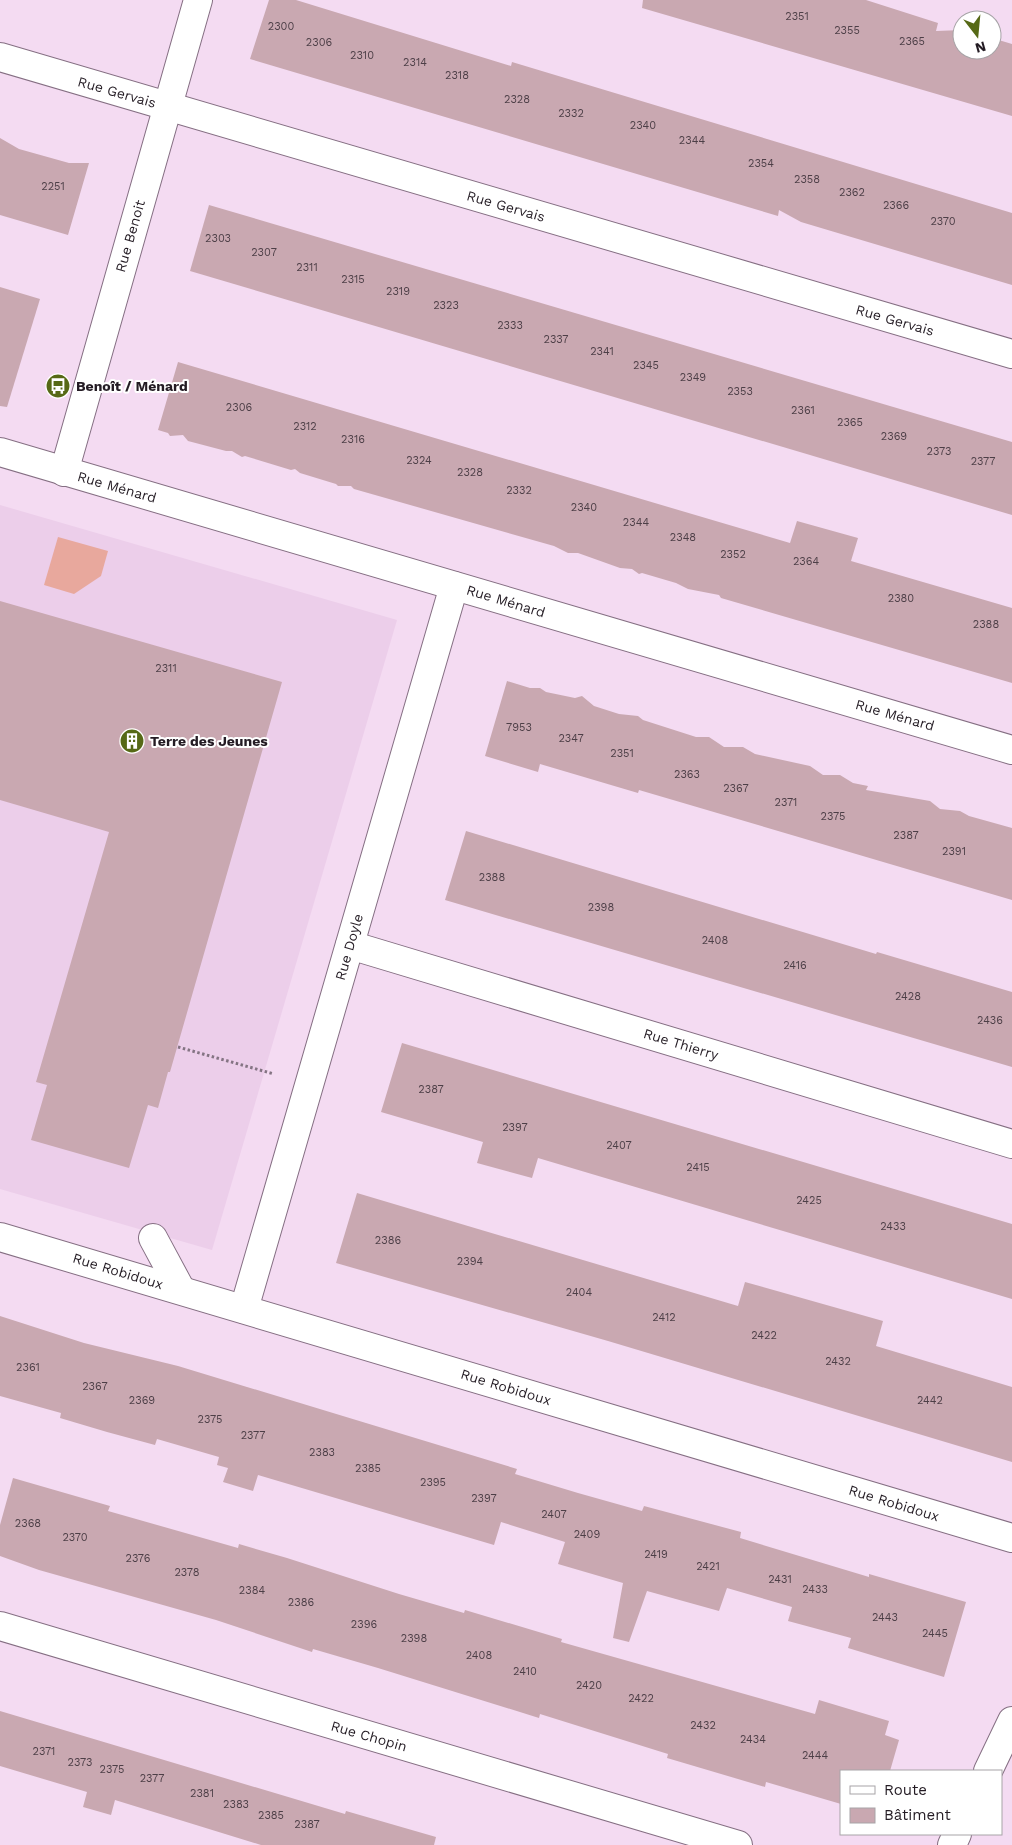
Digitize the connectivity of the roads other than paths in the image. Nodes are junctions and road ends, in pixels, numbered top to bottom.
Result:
1 (198, 0) edge
2 (0, 57) edge
3 (167, 106) junction
4 (1012, 354) edge
5 (0, 452) edge
6 (64, 472) junction
7 (454, 586) junction
8 (1012, 750) edge
9 (350, 945) junction
10 (1012, 1144) edge
11 (0, 1236) edge
12 (153, 1238) dead end
13 (181, 1290) junction
14 (244, 1309) junction
15 (1012, 1538) edge
16 (0, 1626) edge
17 (1012, 1721) edge
18 (988, 1770) edge
19 (738, 1845) edge

1 - 3 street, Rue Benoit
2 - 3 street, Rue Gervais
3 - 4 street, Rue Gervais
3 - 6 street, Rue Benoit
5 - 6 street, Rue Ménard
6 - 7 street, Rue Ménard
7 - 8 street, Rue Ménard
7 - 9 street, Rue Doyle
9 - 10 street, Rue Thierry
9 - 14 street, Rue Doyle
11 - 13 street, Rue Robidoux
12 - 13 street
13 - 14 street, Rue Robidoux
14 - 15 street, Rue Robidoux
16 - 19 street, Rue Chopin
17 - 18 street

